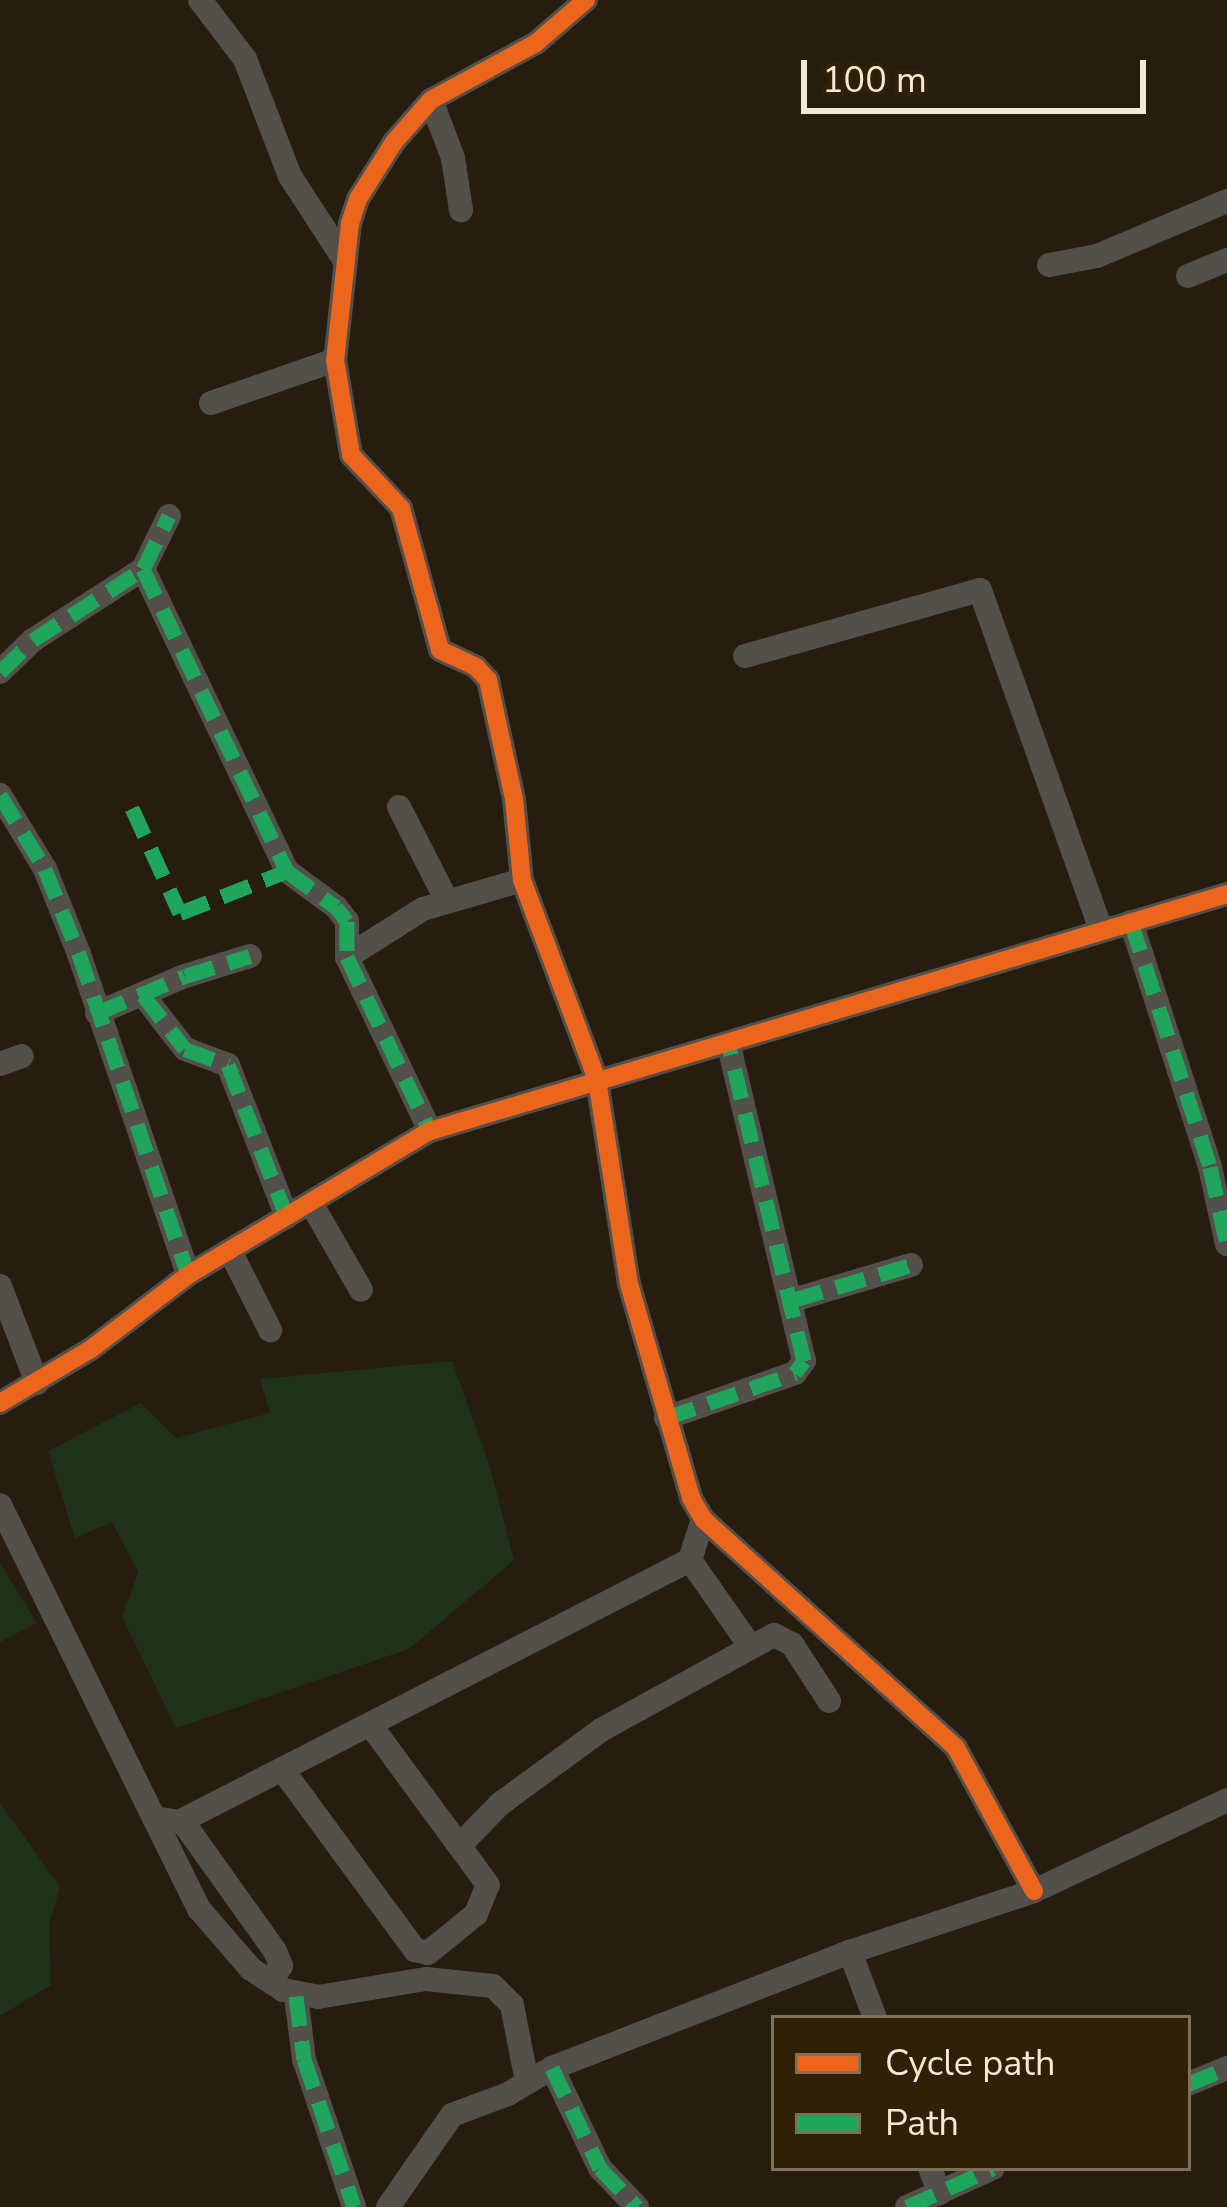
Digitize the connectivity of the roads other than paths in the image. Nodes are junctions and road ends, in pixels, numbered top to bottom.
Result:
1 (200, 0) edge
2 (586, 0) edge
3 (431, 100) junction
4 (1227, 201) edge
5 (461, 210) dead end
6 (1227, 260) edge
7 (345, 261) junction
8 (1049, 265) dead end
9 (1188, 277) dead end
10 (335, 360) junction
11 (211, 403) dead end
12 (169, 516) dead end
13 (143, 569) junction
14 (745, 656) dead end
15 (0, 672) edge
16 (0, 795) edge
17 (399, 807) dead end
18 (522, 880) junction
19 (1227, 894) edge
20 (446, 899) junction
21 (1131, 922) junction
22 (1101, 930) junction
23 (250, 956) dead end
24 (347, 956) junction
25 (143, 995) junction
26 (97, 1013) junction
27 (728, 1043) junction
28 (597, 1080) junction
29 (430, 1131) junction
30 (311, 1203) junction
31 (286, 1217) junction
32 (1227, 1244) edge
33 (230, 1251) junction
34 (911, 1265) dead end
35 (188, 1275) junction
36 (0, 1286) edge
37 (361, 1290) dead end
38 (793, 1300) junction
39 (270, 1330) dead end
40 (37, 1383) junction
41 (0, 1402) edge
42 (666, 1418) junction
43 (0, 1505) edge
44 (704, 1519) junction
45 (690, 1560) junction
46 (751, 1646) junction
47 (829, 1701) dead end
48 (371, 1726) junction
49 (282, 1769) junction
50 (1227, 1800) edge
51 (154, 1818) junction
52 (183, 1822) junction
53 (461, 1844) junction
54 (1034, 1891) junction
55 (850, 1952) junction
56 (272, 1982) junction
57 (296, 1996) junction
58 (873, 2015) edge
59 (551, 2068) junction
60 (1227, 2068) edge
61 (527, 2082) junction
62 (1191, 2083) edge
63 (931, 2171) edge
64 (987, 2171) edge
65 (939, 2193) junction
66 (354, 2207) edge
67 (388, 2207) edge
68 (637, 2207) edge
69 (907, 2207) edge

1 - 7 street
2 - 3 street
3 - 5 street
3 - 7 street
4 - 8 street
6 - 9 street
7 - 10 street
10 - 11 street
10 - 18 street
12 - 13 street
13 - 15 street
13 - 24 street
14 - 22 street
16 - 26 street
17 - 20 street
18 - 20 street
18 - 28 street
19 - 21 street
20 - 24 street
21 - 22 street
21 - 32 street
22 - 27 street
23 - 25 street
24 - 29 street
25 - 26 street
25 - 31 street
26 - 35 street
27 - 28 street
27 - 38 street
28 - 29 street
28 - 42 street
29 - 30 street
30 - 31 street
30 - 37 street
31 - 33 street
33 - 35 street
33 - 39 street
34 - 38 street
35 - 40 street
36 - 40 street
38 - 42 street
40 - 41 street
42 - 44 street
43 - 51 street
44 - 45 street
44 - 54 street
45 - 46 street
45 - 48 street
46 - 47 street
46 - 53 street
48 - 49 street
48 - 53 street
49 - 52 street
49 - 53 street
50 - 54 street
51 - 52 street
51 - 56 street
52 - 56 street
54 - 55 street
55 - 58 street
55 - 59 street
56 - 57 street
57 - 61 street
57 - 66 street
59 - 61 street
59 - 68 street
60 - 62 street
61 - 67 street
63 - 65 street
64 - 65 street
65 - 69 street

